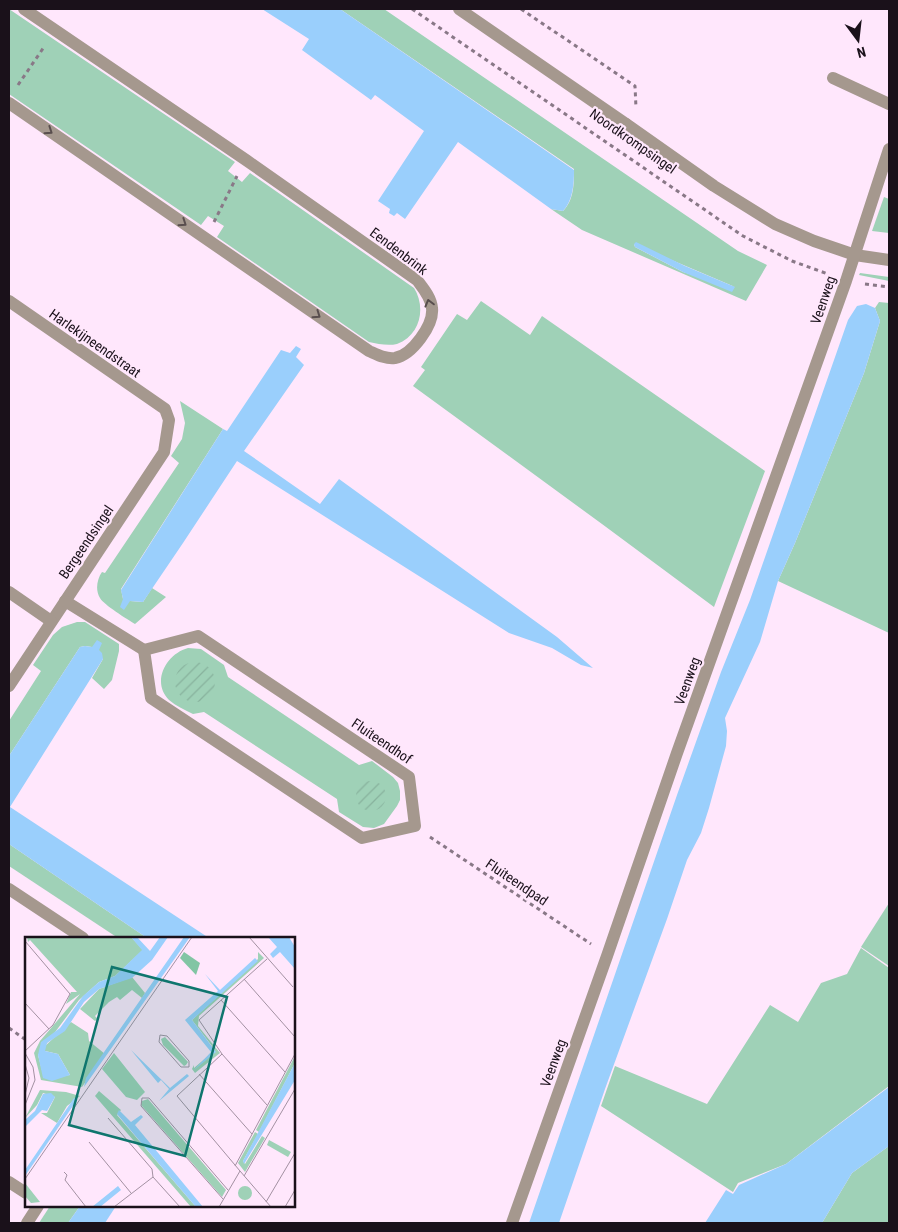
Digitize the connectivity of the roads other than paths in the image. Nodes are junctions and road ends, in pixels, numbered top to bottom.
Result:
1 (24, 9) edge
2 (459, 9) edge
3 (833, 78) dead end
4 (9, 103) edge
5 (889, 104) edge
6 (889, 149) edge
7 (855, 254) junction
8 (889, 260) edge
9 (9, 301) edge
10 (165, 409) joint
11 (9, 592) edge
12 (65, 601) junction
13 (51, 621) junction
14 (144, 650) junction
15 (9, 686) edge
16 (9, 889) edge
17 (81, 937) edge
18 (9, 1182) edge
19 (25, 1192) edge
20 (37, 1207) edge
21 (27, 1223) edge
22 (512, 1223) edge

4 -> 1 street, Eendenbrink
2 - 7 street, Noordkrompsingel
3 - 5 street
6 - 7 street, Veenweg
7 - 8 street, Noordkrompsingel
7 - 22 street, Veenweg
9 - 10 street, Harlekijneendstraat
10 - 12 street, Bergeendsingel
11 - 13 street
12 - 13 street, Bergeendsingel
12 - 14 street
13 - 15 street, Bergeendsingel
14 - 14 street, Fluiteendhof
16 - 17 street
18 - 19 street
20 - 21 street

